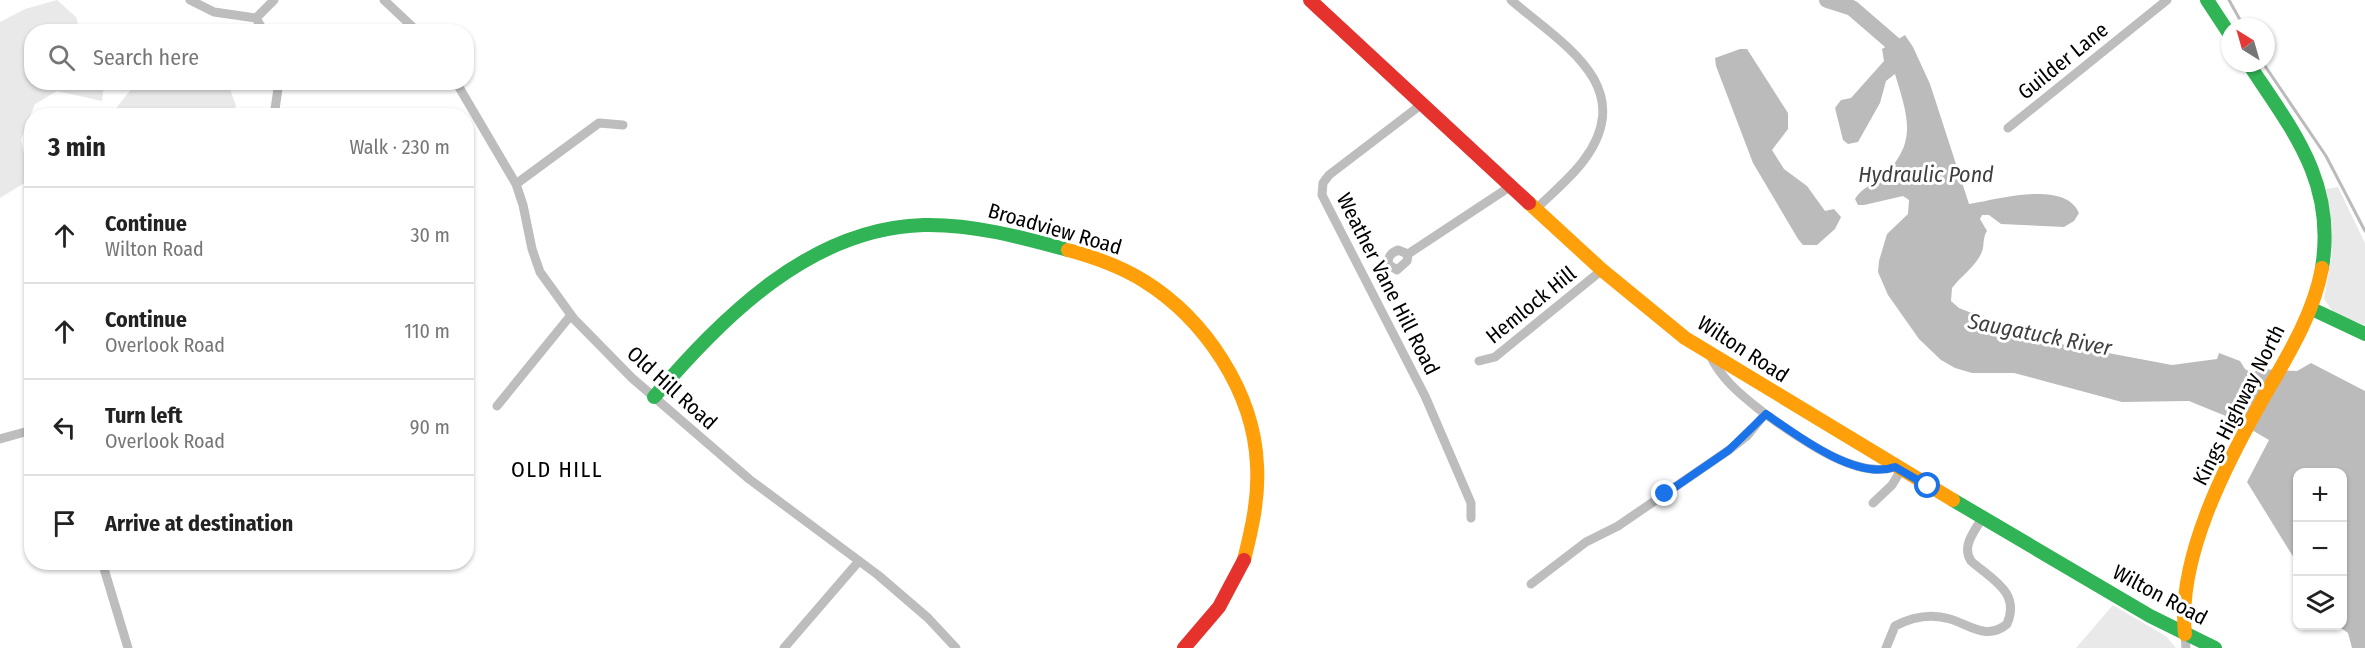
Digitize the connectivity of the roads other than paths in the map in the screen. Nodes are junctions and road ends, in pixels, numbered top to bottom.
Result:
1 (190, 0) edge
2 (274, 0) edge
3 (384, 0) edge
4 (1310, 0) edge
5 (1511, 0) edge
6 (2167, 0) edge
7 (2207, 0) edge
8 (256, 18) junction
9 (2221, 21) edge
10 (259, 24) edge
11 (410, 24) edge
12 (2254, 72) edge
13 (278, 90) edge
14 (461, 90) edge
15 (1422, 104) junction
16 (275, 108) edge
17 (471, 108) edge
18 (474, 113) edge
19 (622, 124) dead end
20 (2008, 128) dead end
21 (516, 184) junction
22 (1511, 186) junction
23 (1536, 209) junction
24 (1408, 254) dead end
25 (1602, 270) junction
26 (2312, 309) junction
27 (571, 315) junction
28 (2365, 333) edge
29 (1710, 355) junction
30 (1479, 361) dead end
31 (654, 397) junction
32 (497, 406) dead end
33 (1766, 414) junction
34 (24, 432) edge
35 (0, 439) edge
36 (1898, 469) junction
37 (1873, 503) dead end
38 (1471, 518) dead end
39 (1982, 518) junction
40 (859, 561) junction
41 (104, 570) edge
42 (1531, 584) dead end
43 (2186, 641) edge
44 (128, 648) edge
45 (784, 648) edge
46 (956, 648) edge
47 (1184, 648) edge
48 (1886, 648) edge
49 (2215, 648) edge

1 - 8 street
2 - 8 street
3 - 11 street
4 - 15 main road, Wilton Road
5 - 23 street
6 - 20 street, Guilder Lane
7 - 9 main road
8 - 10 street
12 - 26 main road
13 - 16 street
14 - 17 street, Old Hill Road
15 - 22 main road, Wilton Road
15 - 38 street, Weather Vane Hill Road
18 - 21 street, Old Hill Road
19 - 21 street
21 - 27 street, Old Hill Road
22 - 23 main road, Wilton Road
22 - 24 street
23 - 25 main road, Wilton Road
25 - 29 main road, Wilton Road
25 - 30 street, Hemlock Hill
26 - 28 main road, Kings Highway North
26 - 43 main road, Kings Highway North
27 - 31 street, Old Hill Road
27 - 32 street
29 - 33 street
29 - 36 main road, Wilton Road
31 - 40 street, Old Hill Road
31 - 47 main road, Broadview Road
33 - 36 street
33 - 42 street
34 - 35 street
36 - 37 street
36 - 39 main road, Wilton Road
39 - 43 main road, Wilton Road
39 - 48 street
40 - 45 street
40 - 46 street, Old Hill Road
41 - 44 street
43 - 49 main road, Wilton Road

